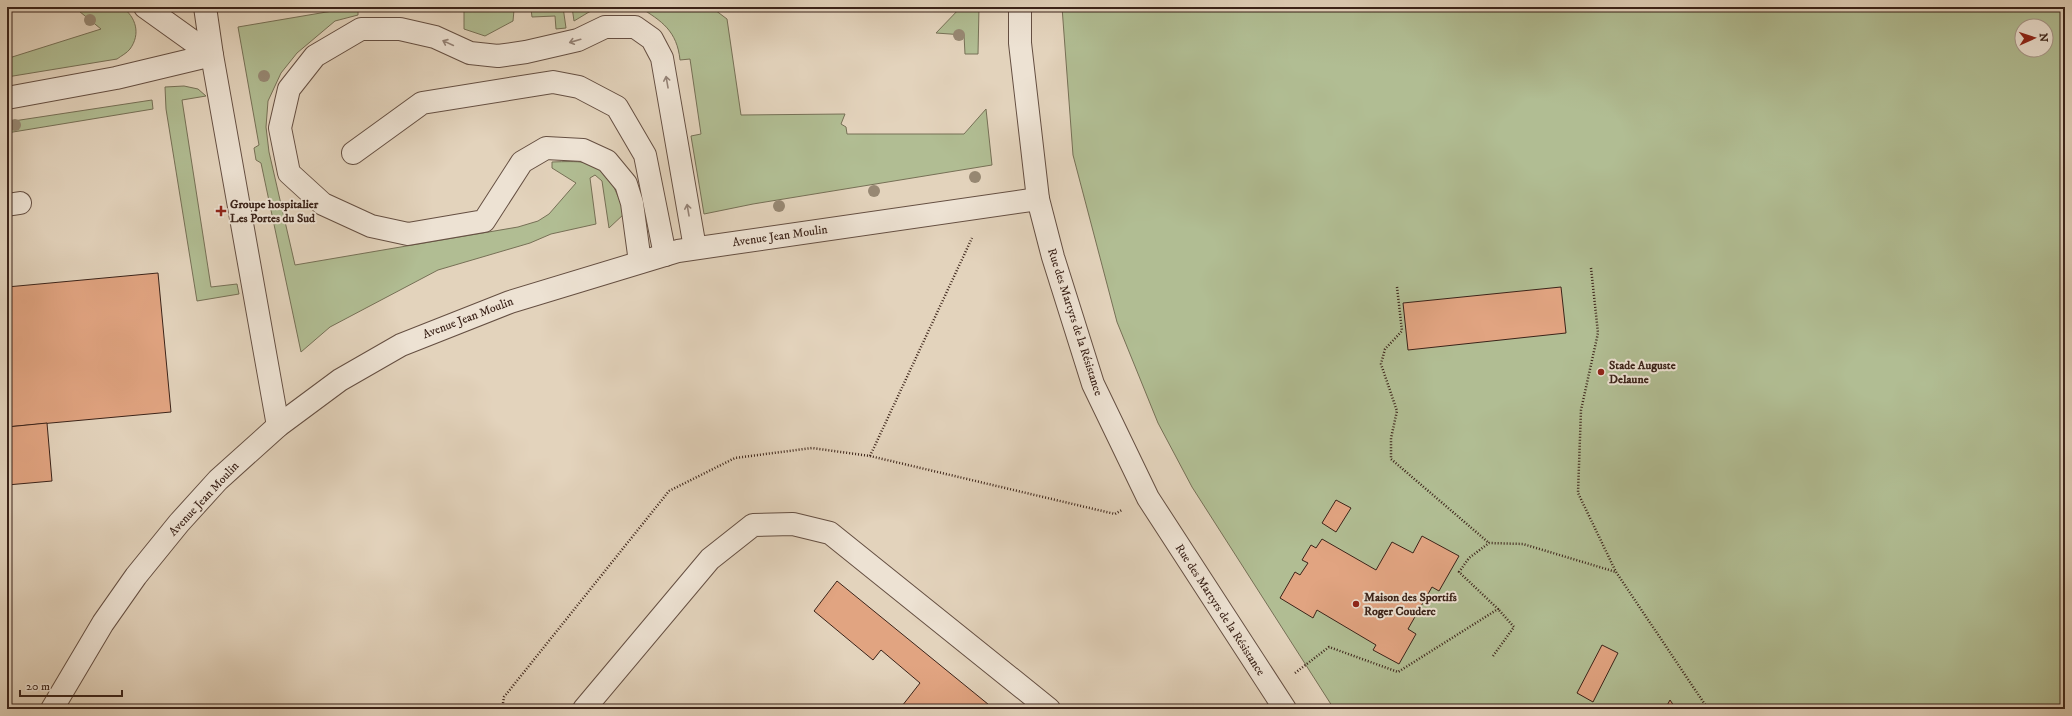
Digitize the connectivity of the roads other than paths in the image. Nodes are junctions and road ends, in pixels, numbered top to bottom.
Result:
1 (145, 7) edge
2 (206, 7) edge
3 (1020, 7) edge
4 (212, 55) junction
5 (7, 98) edge
6 (352, 153) dead end
7 (1038, 200) junction
8 (694, 248) junction
9 (665, 255) junction
10 (640, 262) junction
11 (278, 426) junction
12 (52, 709) edge
13 (584, 709) edge
14 (1049, 709) edge
15 (1285, 709) edge

1 - 4 street
2 - 4 street
3 - 7 street, Rue des Martyrs de la Résistance
4 - 5 street
4 - 11 street
6 - 9 street
7 - 8 street, Avenue Jean Moulin
7 - 15 street, Rue des Martyrs de la Résistance
8 - 9 street, Avenue Jean Moulin
8 -> 10 street
9 - 10 street, Avenue Jean Moulin
10 - 11 street, Avenue Jean Moulin
11 - 12 street, Avenue Jean Moulin
13 - 14 street

